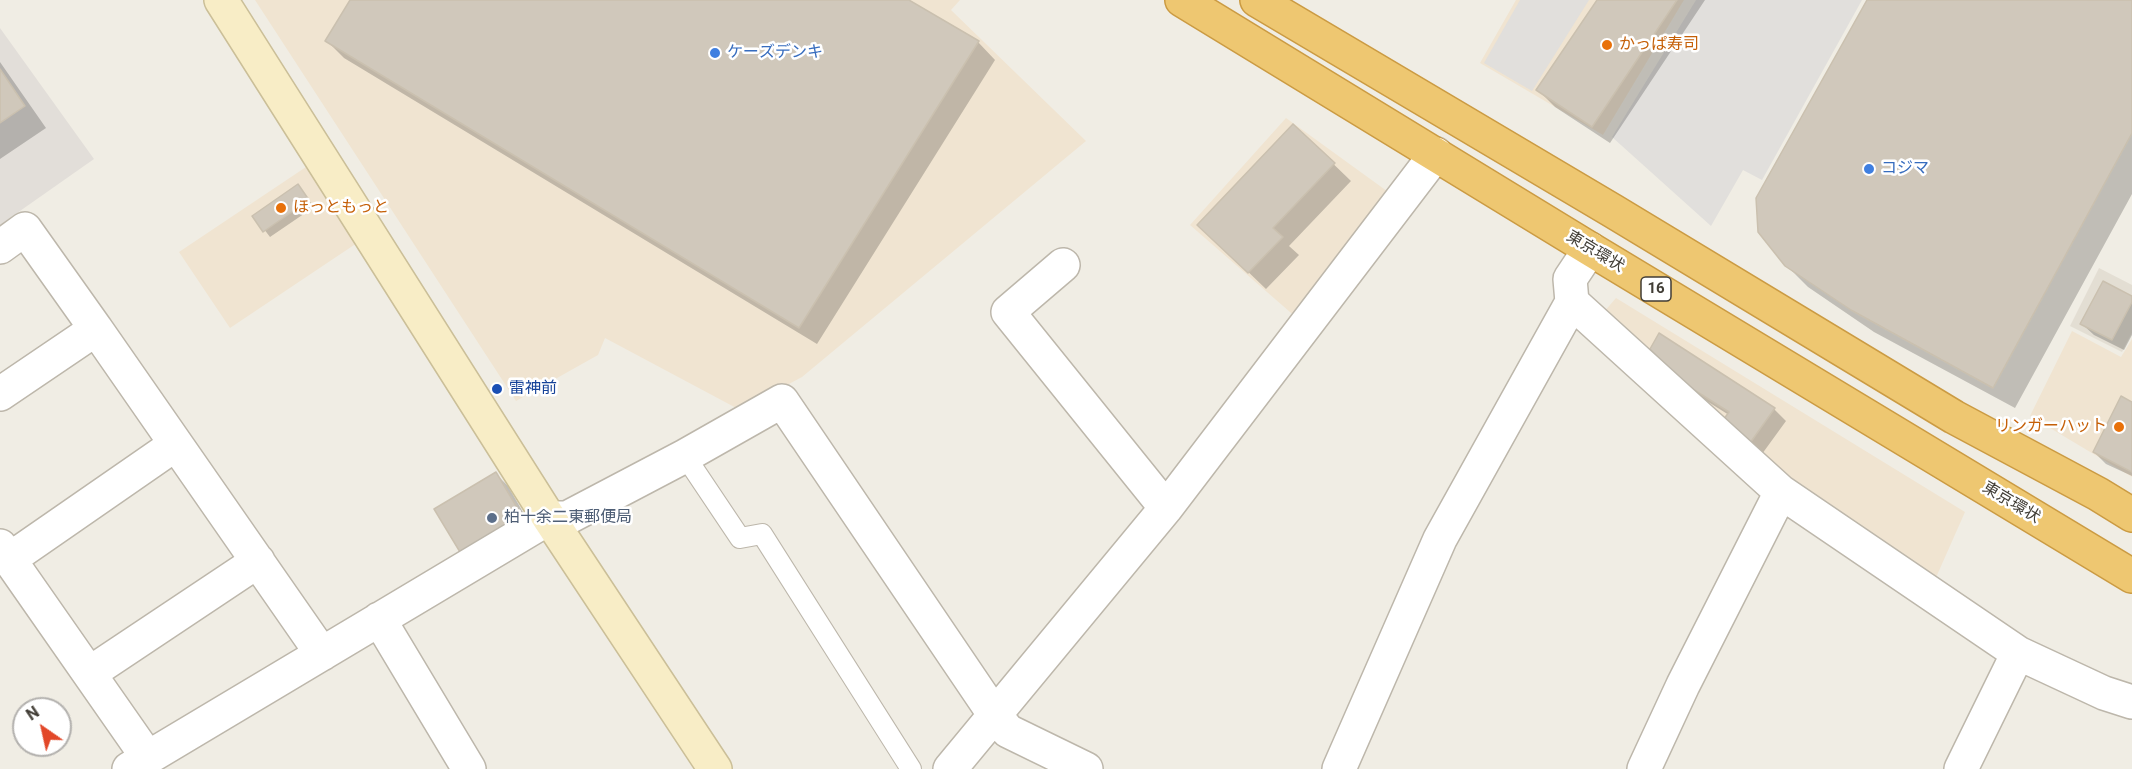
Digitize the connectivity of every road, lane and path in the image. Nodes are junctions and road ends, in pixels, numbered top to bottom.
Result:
1 (221, 0) edge
2 (1182, 0) edge
3 (1257, 0) edge
4 (1436, 153) junction
5 (0, 247) edge
6 (1590, 249) junction
7 (1063, 265) dead end
8 (1572, 302) junction
9 (96, 329) junction
10 (0, 394) edge
11 (176, 444) junction
12 (685, 456) junction
13 (1780, 492) junction
14 (1166, 508) junction
15 (2132, 515) edge
16 (549, 518) junction
17 (5, 552) edge
18 (258, 561) junction
19 (2132, 576) edge
20 (380, 620) junction
21 (2018, 653) junction
22 (322, 654) junction
23 (90, 673) junction
24 (2132, 702) edge
25 (994, 714) junction
26 (139, 763) edge
27 (469, 769) edge
28 (715, 769) edge
29 (911, 769) edge
30 (950, 769) edge
31 (1086, 769) edge
32 (1339, 769) edge
33 (1644, 769) edge
34 (1961, 769) edge

1 - 16 street
2 - 4 highway, 東京環状 / 16
3 - 15 highway
4 - 6 highway, 東京環状 / 16
4 - 14 street
5 - 9 street
6 - 8 street
6 - 19 highway, 東京環状 / 16
7 - 14 street
8 - 13 street
8 - 32 street
9 - 10 street
9 - 11 street
11 - 17 street
11 - 18 street
12 - 16 street
12 - 25 street
12 - 29 lane
13 - 21 street
13 - 33 street
14 - 25 street
16 - 20 street
16 - 28 street
17 - 23 street
18 - 22 street
18 - 23 street
20 - 22 street
20 - 27 street
21 - 24 street
21 - 34 street
22 - 26 street
23 - 26 street
25 - 30 street
25 - 31 street

